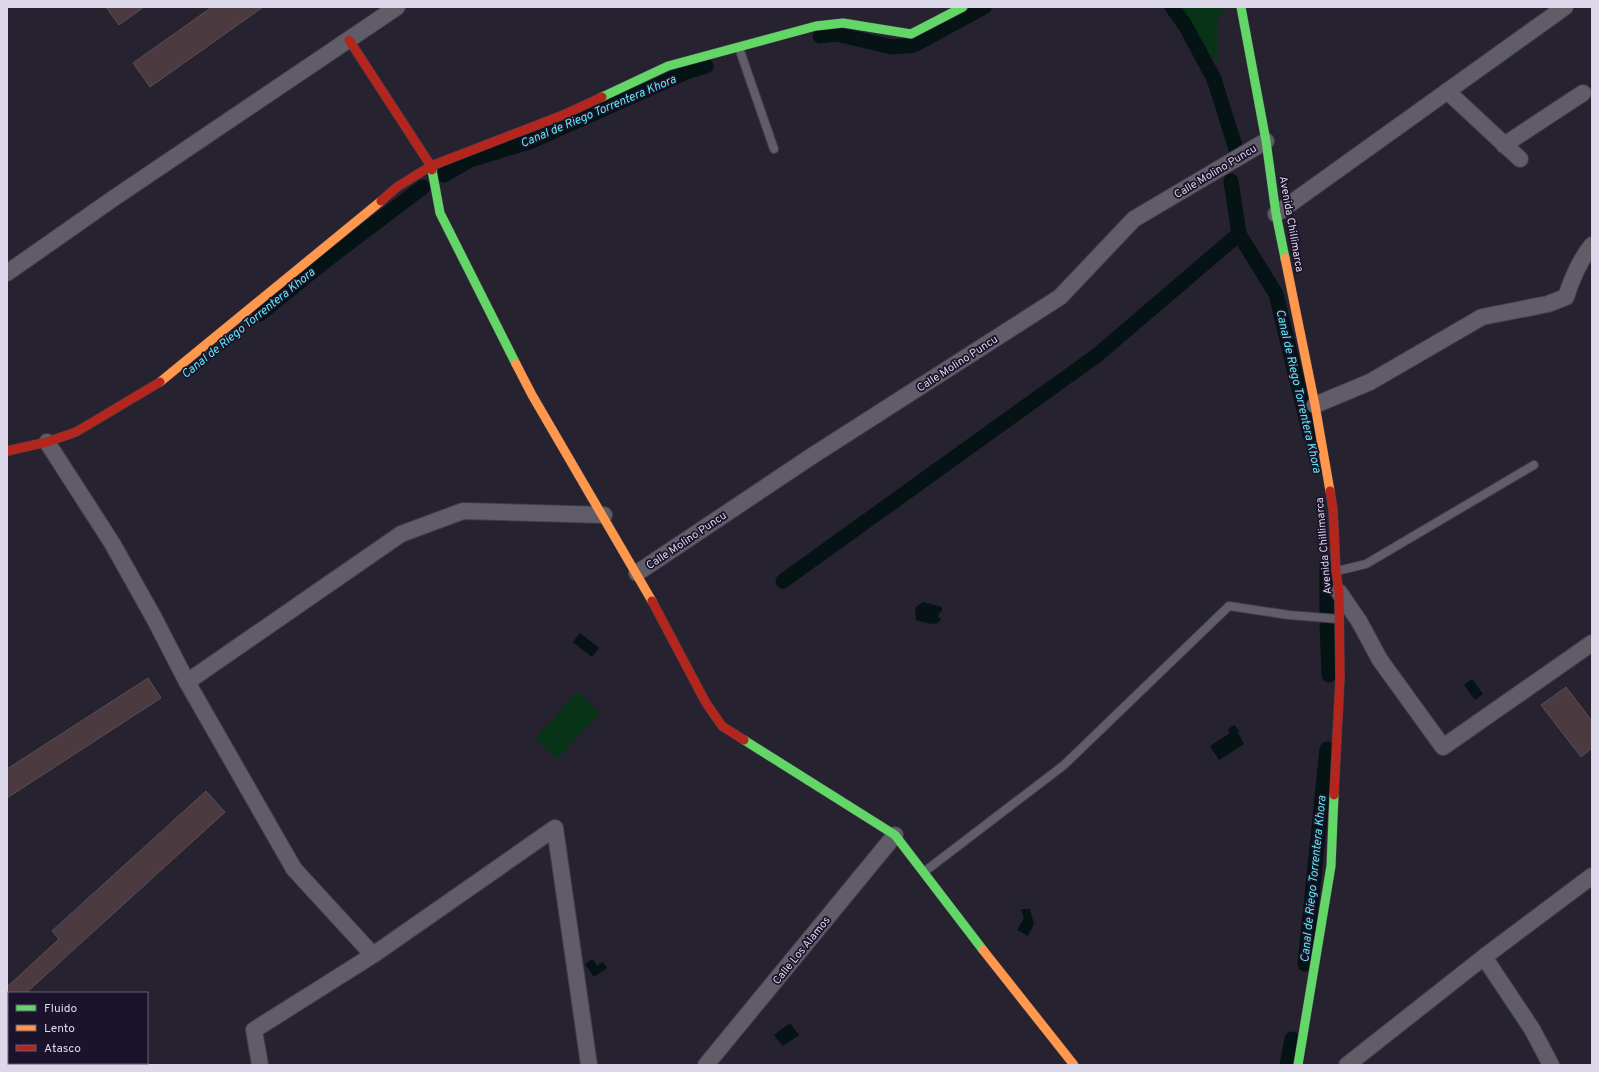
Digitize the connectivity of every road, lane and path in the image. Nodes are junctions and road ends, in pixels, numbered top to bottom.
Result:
1 (397, 7) edge
2 (962, 7) edge
3 (1241, 7) edge
4 (1565, 7) edge
5 (349, 40) junction
6 (739, 47) junction
7 (1448, 91) junction
8 (1583, 93) dead end
9 (1266, 141) junction
10 (1504, 145) junction
11 (774, 149) dead end
12 (1520, 159) dead end
13 (431, 166) junction
14 (1276, 214) junction
15 (1589, 254) edge
16 (7, 273) edge
17 (1315, 405) junction
18 (47, 442) junction
19 (7, 451) edge
20 (1534, 465) dead end
21 (604, 515) junction
22 (1336, 571) junction
23 (637, 573) junction
24 (1339, 592) junction
25 (1339, 619) junction
26 (1592, 643) edge
27 (187, 682) junction
28 (895, 835) junction
29 (923, 872) junction
30 (1592, 876) edge
31 (373, 955) junction
32 (1484, 957) junction
33 (260, 1065) edge
34 (589, 1065) edge
35 (706, 1065) edge
36 (1074, 1065) edge
37 (1298, 1065) edge
38 (1347, 1065) edge
39 (1551, 1065) edge

1 - 5 street
2 - 6 street
3 - 9 street, Avenida Chillimarca
4 - 7 street
5 - 13 street
5 - 16 street
6 - 11 lane
6 - 13 street
7 - 10 street
7 - 14 street
8 - 10 street
9 - 14 street, Avenida Chillimarca
9 - 23 street, Calle Molino Puncu
10 - 12 street
13 - 18 street
13 - 21 street
14 - 17 street, Avenida Chillimarca
15 - 17 street
17 - 22 street, Avenida Chillimarca
18 - 19 street
18 - 27 street
20 - 22 lane
21 - 23 street
21 - 27 street
22 - 24 street, Avenida Chillimarca
23 - 28 street
24 - 25 street, Avenida Chillimarca
24 - 26 street
25 - 29 lane
25 - 37 street, Avenida Chillimarca
27 - 31 street
28 - 29 street
28 - 35 street, Calle Los Alamos
29 - 36 street
30 - 32 street
31 - 33 street
31 - 34 street
32 - 38 street
32 - 39 street

